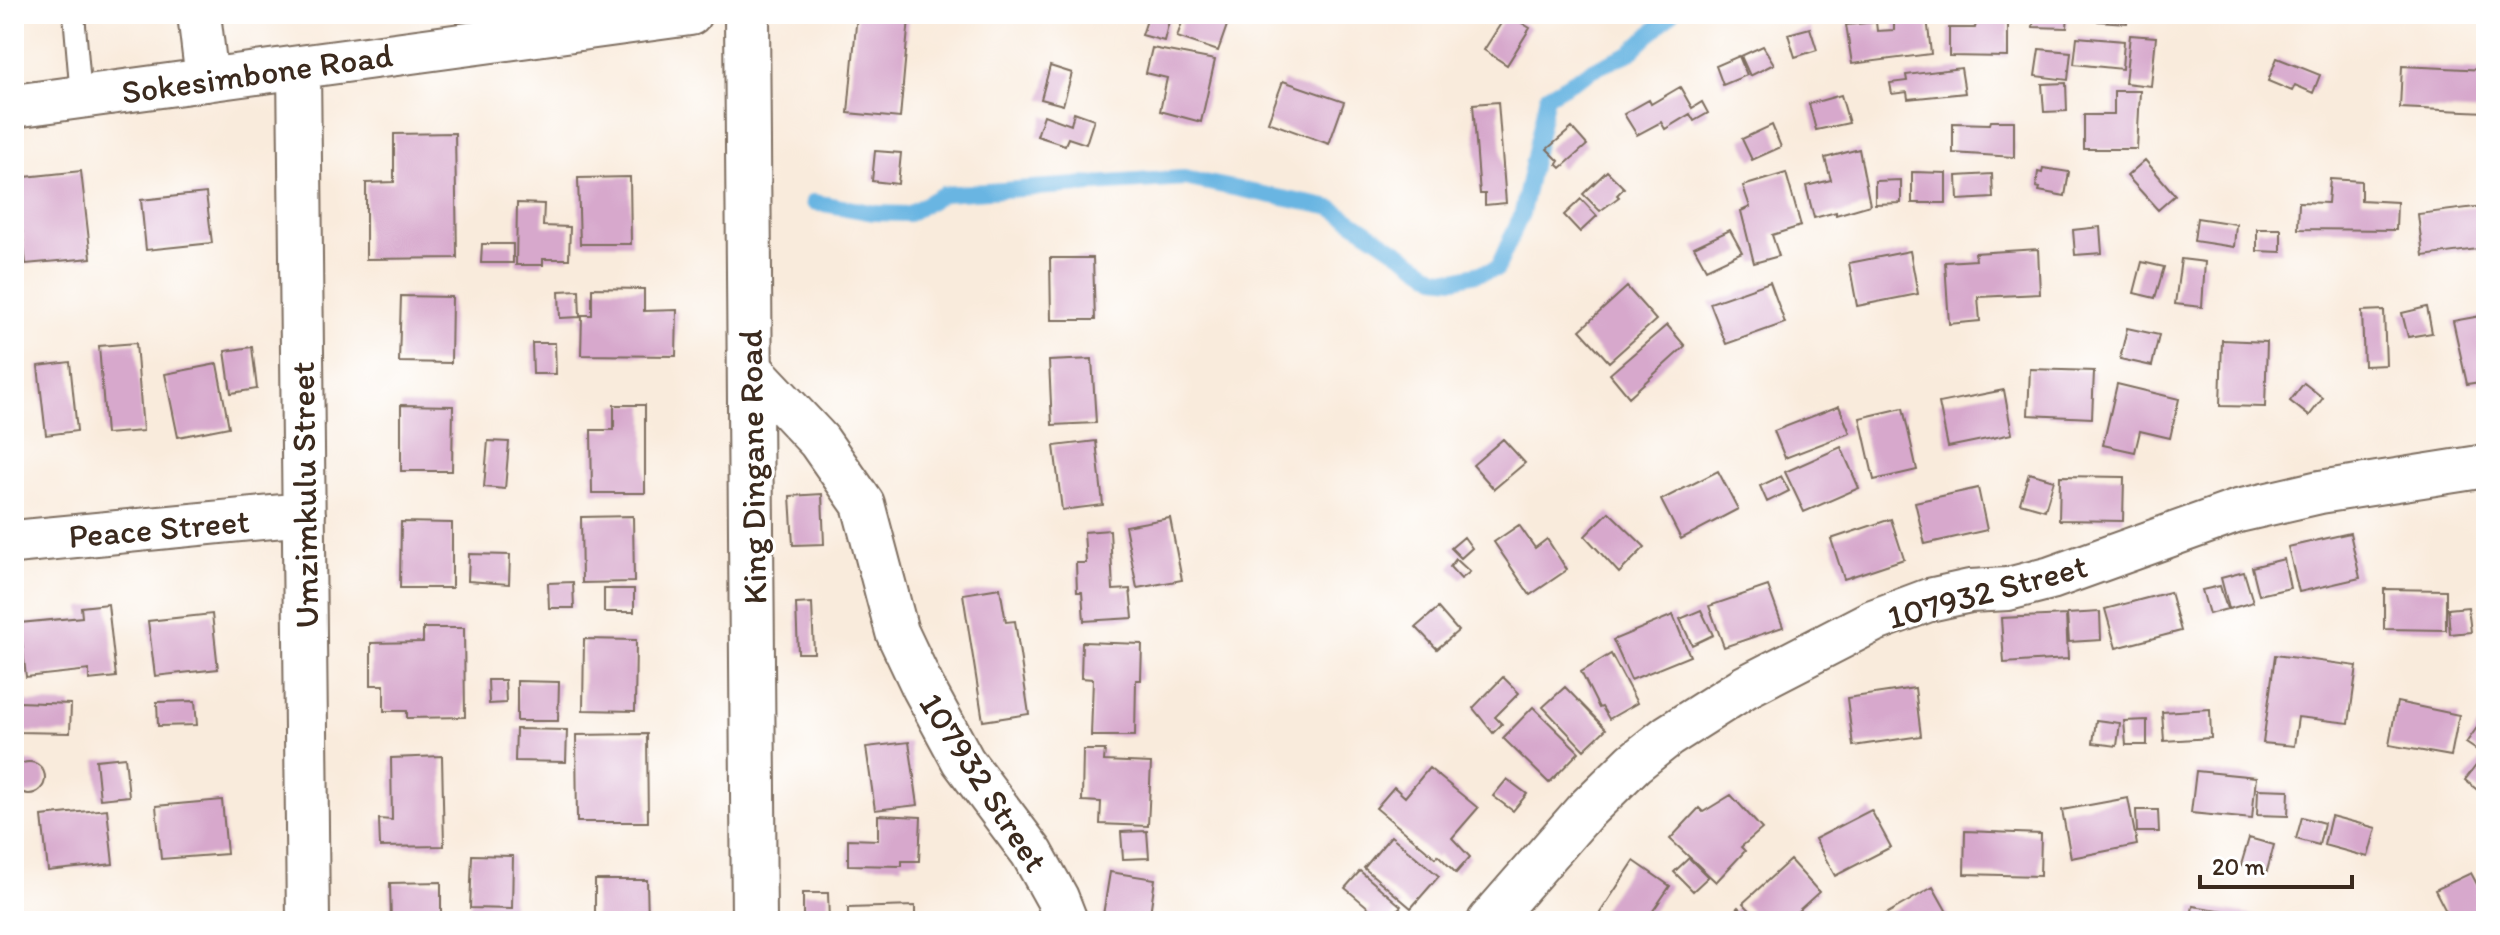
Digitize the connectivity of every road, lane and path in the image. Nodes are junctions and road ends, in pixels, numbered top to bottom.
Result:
1 (74, 14) edge
2 (199, 14) edge
3 (690, 14) edge
4 (747, 14) edge
5 (299, 68) junction
6 (207, 80) junction
7 (81, 97) junction
8 (14, 106) edge
9 (751, 369) junction
10 (2486, 466) edge
11 (304, 514) junction
12 (14, 542) edge
13 (308, 921) edge
14 (754, 921) edge
15 (1066, 921) edge
16 (1489, 921) edge

1 - 7 lane
2 - 6 street
3 - 5 street, Sokesimbone Road
4 - 9 street, King Dingane Road
5 - 6 street, Sokesimbone Road
5 - 11 street, Umzimkulu Street
6 - 7 street, Sokesimbone Road
7 - 8 street, Sokesimbone Road
9 - 14 street, King Dingane Road
9 - 15 street, 107932 Street
10 - 16 street, 107932 Street
11 - 12 street, Peace Street
11 - 13 street, Umzimkulu Street

